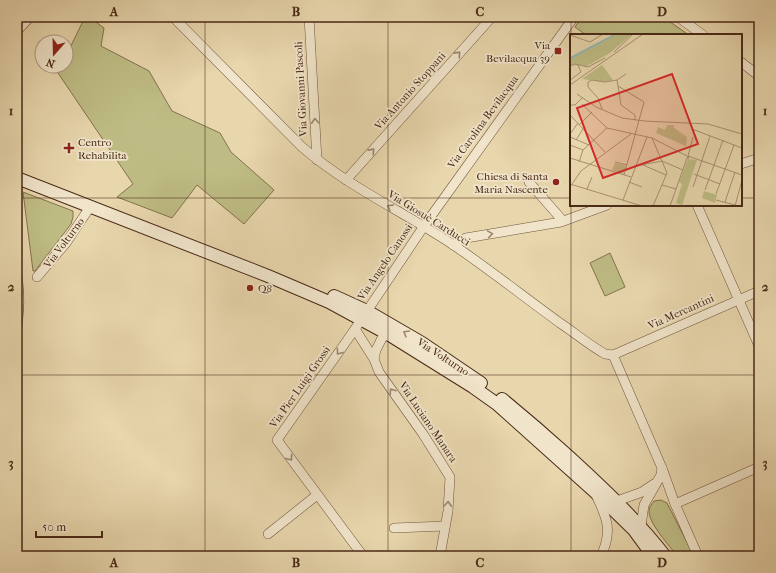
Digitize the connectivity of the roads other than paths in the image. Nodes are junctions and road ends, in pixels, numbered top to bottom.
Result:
1 (30, 17) edge
2 (173, 17) edge
3 (309, 17) edge
4 (492, 17) edge
5 (574, 17) edge
6 (678, 17) edge
7 (17, 31) edge
8 (702, 34) edge
9 (566, 35) edge
10 (742, 63) edge
11 (759, 76) edge
12 (317, 160) junction
13 (758, 161) edge
14 (742, 164) edge
15 (17, 178) edge
16 (346, 180) junction
17 (529, 182) dead end
18 (604, 206) edge
19 (697, 206) edge
20 (90, 207) junction
21 (563, 221) junction
22 (424, 226) junction
23 (453, 245) junction
24 (17, 264) edge
25 (37, 277) dead end
26 (759, 291) edge
27 (739, 300) junction
28 (361, 320) junction
29 (388, 334) junction
30 (17, 340) edge
31 (759, 346) edge
32 (613, 355) junction
33 (374, 359) junction
34 (759, 467) edge
35 (662, 468) junction
36 (658, 480) junction
37 (594, 491) junction
38 (317, 495) junction
39 (617, 502) junction
40 (675, 504) junction
41 (445, 526) junction
42 (641, 526) junction
43 (394, 528) dead end
44 (268, 534) dead end
45 (363, 556) edge
46 (440, 556) edge
47 (601, 556) edge
48 (654, 556) edge
49 (665, 556) edge
50 (698, 556) edge

1 - 7 street
2 - 12 street, Via Giosuè Carducci
12 -> 3 street, Via Giovanni Pascoli
16 -> 4 street, Via Antonio Stoppani
5 - 9 street, Via Carolina Bevilacqua
6 - 8 street
9 - 22 street, Via Carolina Bevilacqua
10 - 11 street
12 - 16 street, Via Giosuè Carducci
13 - 14 street
15 - 20 street, Via Volturno
22 -> 16 street, Via Giosuè Carducci
17 - 21 street
18 - 21 street
19 - 27 street
20 - 25 street, Via Volturno
20 - 28 street, Via Volturno
23 -> 21 street
22 - 23 street, Via Giosuè Carducci
22 - 28 street, Via Angelo Canossi
23 - 32 street, Via Giosuè Carducci
24 - 30 lane
26 - 27 street, Via Mercantini
27 - 31 street
27 - 32 street, Via Mercantini
28 - 29 street, Via Volturno
28 - 33 street, Via Luciano Manara
28 -> 38 street, Via Pier Luigi Grossi
39 -> 28 street, Via Volturno
29 - 33 street
29 - 37 street, Via Volturno
32 - 35 street
41 -> 33 street, Via Luciano Manara
34 - 40 street
35 - 36 street
35 - 40 street
36 - 39 street
36 - 42 street
37 - 47 street
37 - 48 street, Via Volturno
38 - 44 street
38 - 45 street, Via Pier Luigi Grossi
39 - 42 street, Via Volturno
40 - 50 street
41 - 43 street
41 - 46 street, Via Luciano Manara
42 - 49 street, Via Volturno

